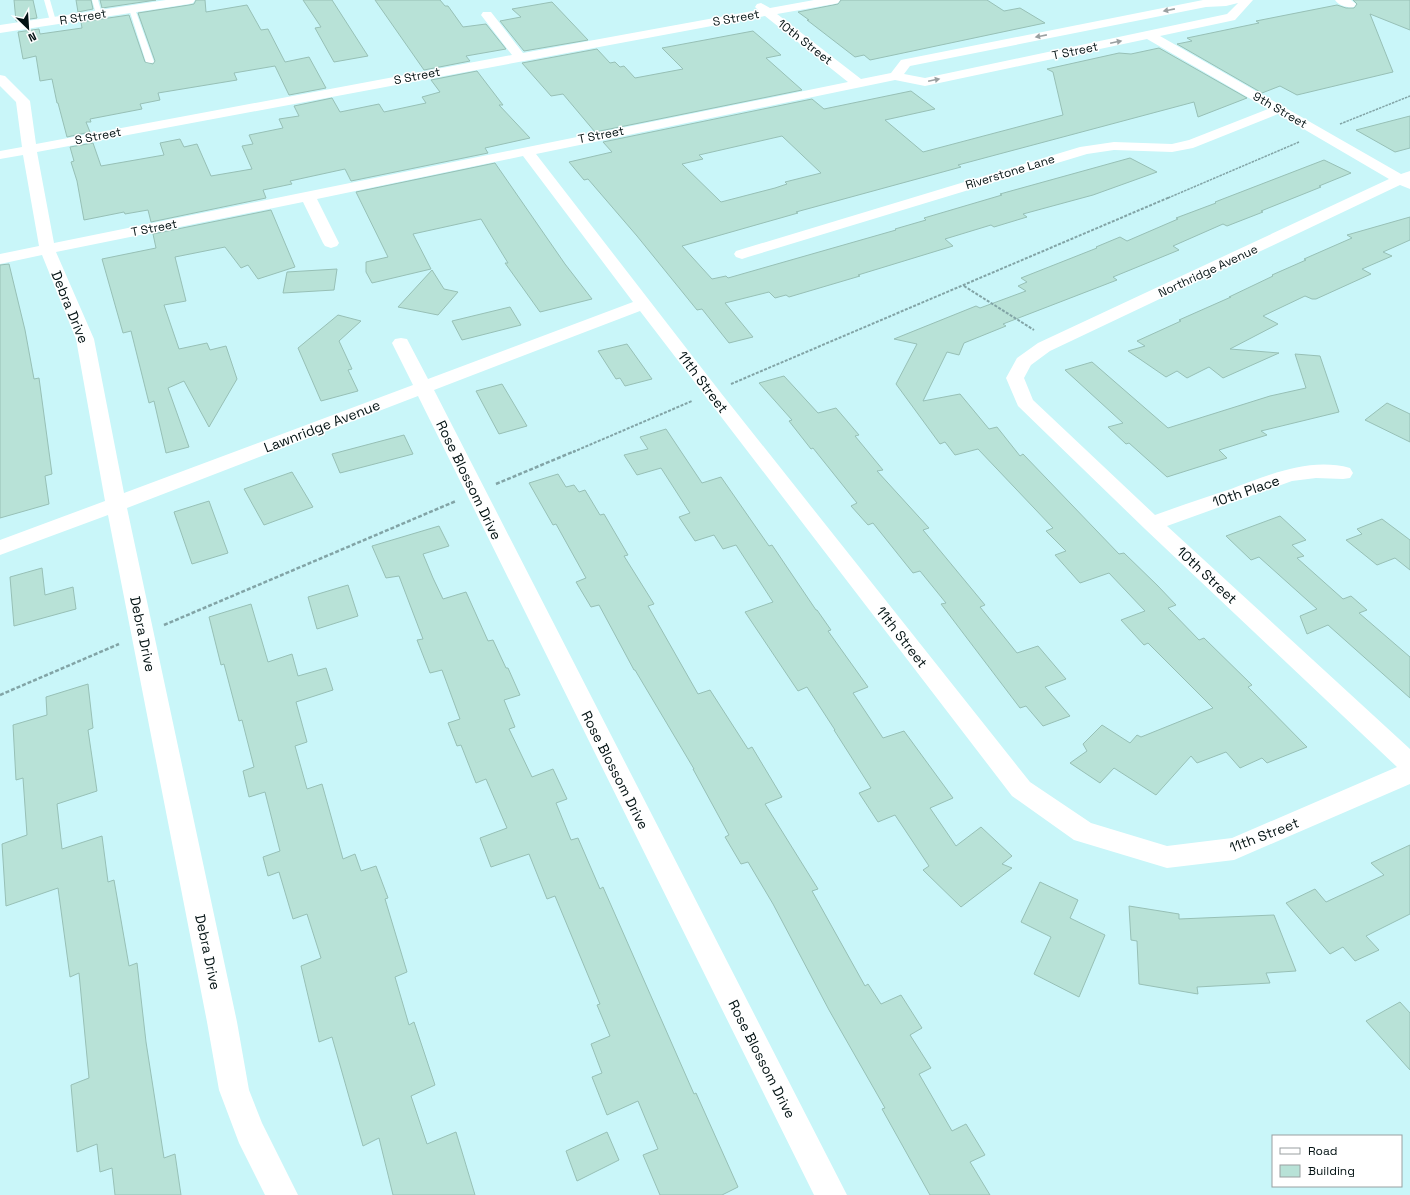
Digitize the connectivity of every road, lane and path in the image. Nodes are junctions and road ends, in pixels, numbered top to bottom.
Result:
1 (47, 0) edge
2 (95, 0) edge
3 (189, 0) edge
4 (752, 0) edge
5 (834, 0) edge
6 (1235, 0) edge
7 (1247, 0) edge
8 (132, 9) junction
9 (768, 13) junction
10 (99, 14) junction
11 (487, 15) dead end
12 (52, 21) junction
13 (0, 29) edge
14 (1150, 35) junction
15 (520, 57) junction
16 (150, 62) dead end
17 (895, 76) junction
18 (0, 79) edge
19 (859, 84) junction
20 (1279, 109) junction
21 (29, 149) junction
22 (526, 151) junction
23 (0, 155) edge
24 (1407, 180) edge
25 (308, 196) junction
26 (331, 243) dead end
27 (47, 249) junction
28 (742, 254) dead end
29 (0, 259) edge
30 (964, 286) dead end
31 (644, 304) junction
32 (401, 343) dead end
33 (1054, 343) junction
34 (1016, 378) joint
35 (423, 387) junction
36 (1344, 474) dead end
37 (116, 505) junction
38 (1152, 524) junction
39 (0, 548) edge
40 (1410, 764) edge
41 (1410, 773) edge
42 (282, 1195) edge
43 (831, 1195) edge

1 - 12 lane
2 - 10 lane
3 - 8 street, R Street
4 - 9 street, 10th Street
5 - 9 street, S Street
6 -> 17 street, T Street
7 - 14 street, T Street
8 - 10 street, R Street
8 - 16 lane
9 - 15 street, S Street
9 - 19 street, 10th Street
10 - 12 street, R Street
11 - 15 street
12 - 13 street, R Street
17 -> 14 street, T Street
14 - 20 street, 9th Street
15 - 21 street, S Street
17 - 19 street, T Street
18 - 21 street, Debra Drive
19 - 22 street, T Street
20 - 24 street, 9th Street
20 - 28 street, Riverstone Lane
21 - 23 street, S Street
21 - 27 street, Debra Drive
22 - 25 street, T Street
22 - 31 street, 11th Street
24 - 33 street, Northridge Avenue
25 - 26 street
25 - 27 street, T Street
27 - 29 street, T Street
27 - 37 street, Debra Drive
30 - 33 path
31 - 35 street, Lawnridge Avenue
31 - 41 street, 11th Street
32 - 35 street, Rose Blossom Drive
33 - 34 street, Northridge Avenue
34 - 38 street, 10th Street
35 - 37 street, Lawnridge Avenue
35 - 43 street, Rose Blossom Drive
36 - 38 street, 10th Place
37 - 39 street, Lawnridge Avenue
37 - 42 street, Debra Drive
38 - 40 street, 10th Street

